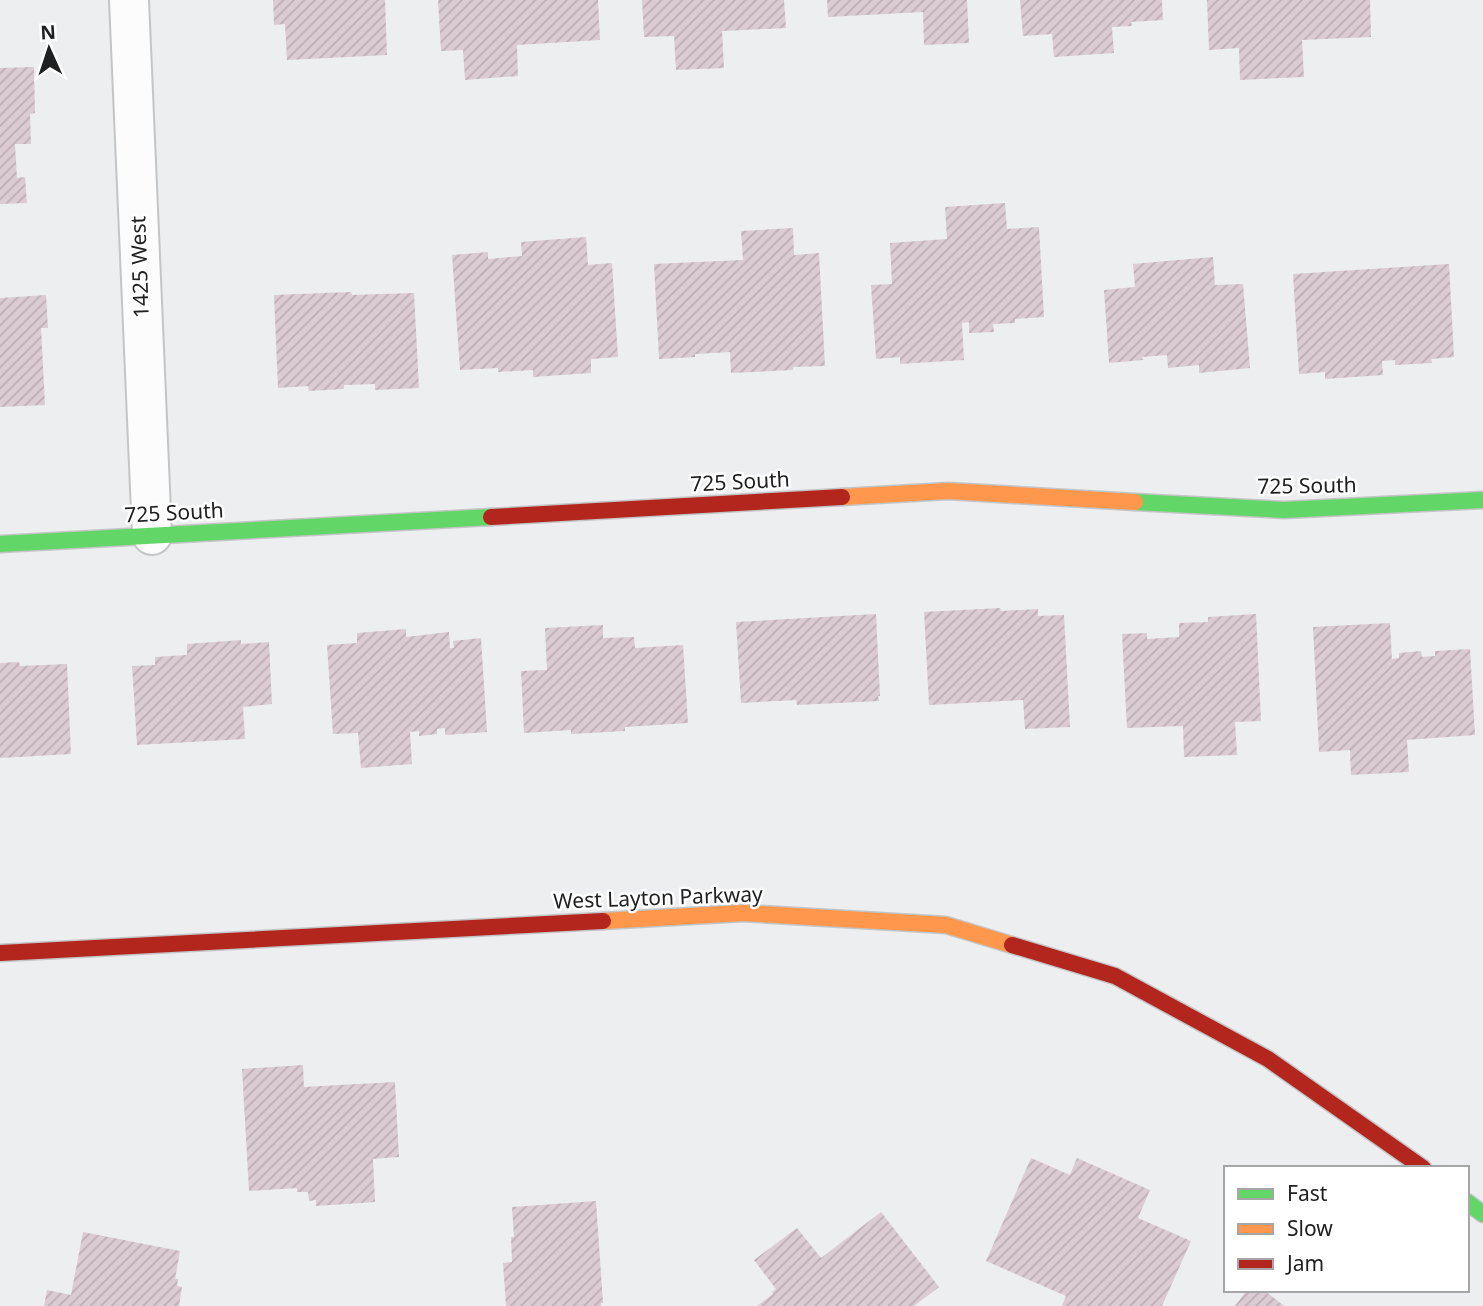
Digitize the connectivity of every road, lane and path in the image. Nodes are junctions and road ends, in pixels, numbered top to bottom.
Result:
1 (129, 0) edge
2 (1483, 500) edge
3 (152, 535) junction
4 (0, 544) edge
5 (0, 953) edge
6 (1420, 1166) edge

1 - 3 street, 1425 West
2 - 3 main road, 725 South
3 - 4 main road, 725 South
5 - 6 main road, West Layton Parkway

